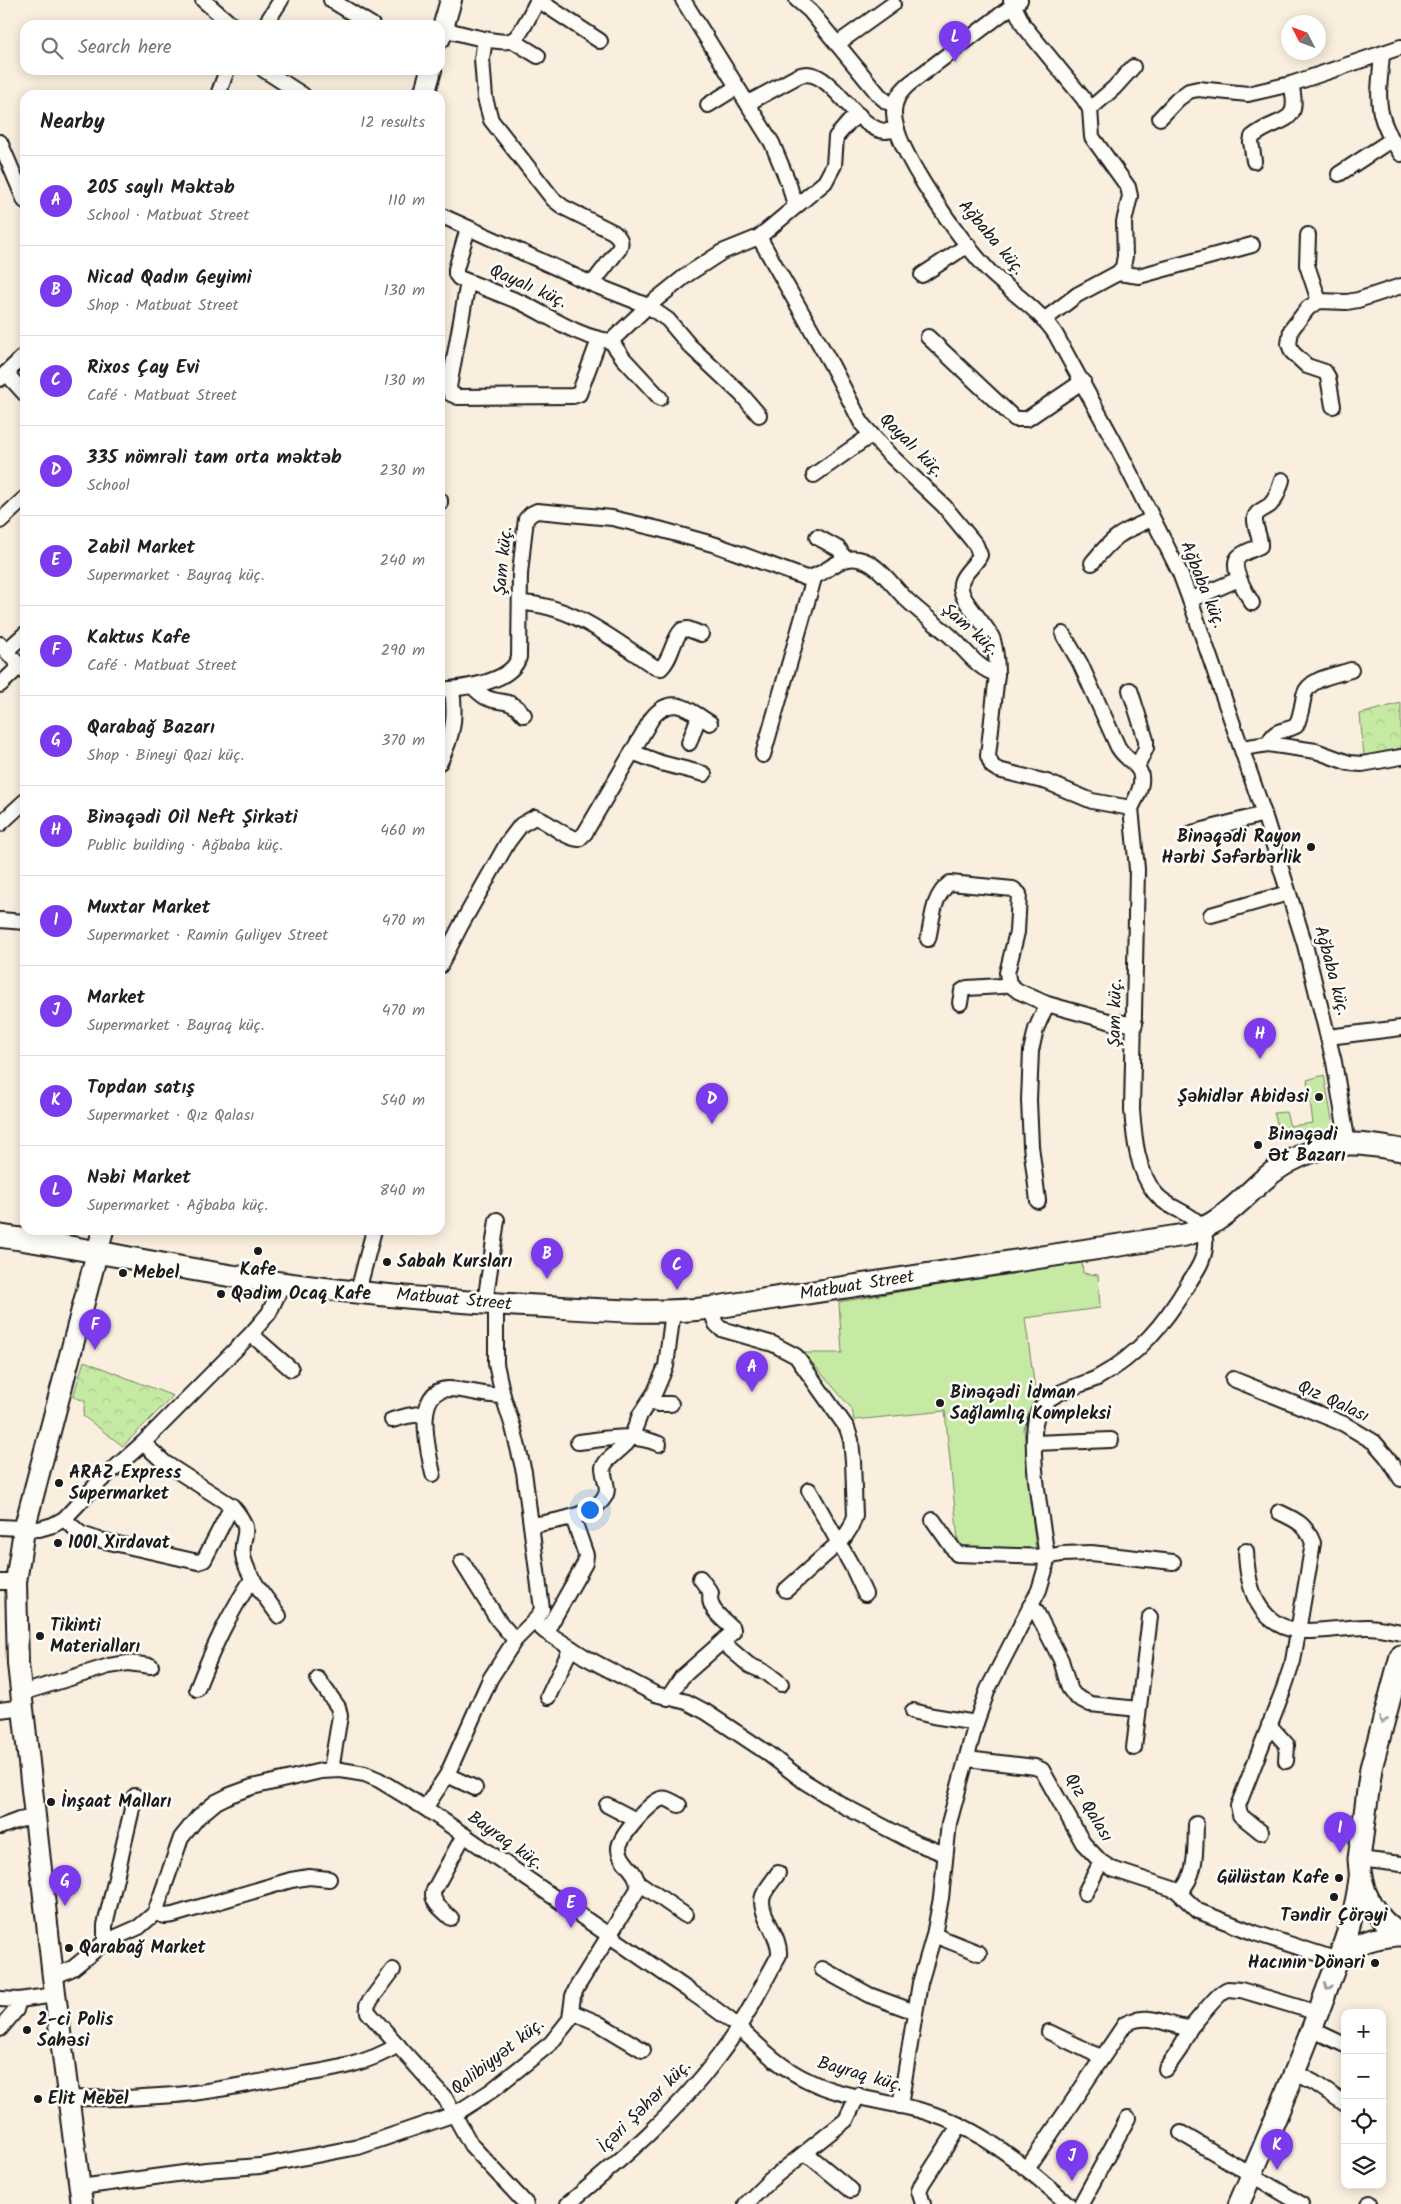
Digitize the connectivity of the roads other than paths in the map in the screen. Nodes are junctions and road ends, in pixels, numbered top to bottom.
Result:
1 (203, 0) edge
2 (281, 0) edge
3 (331, 0) edge
4 (451, 0) edge
5 (538, 0) edge
6 (683, 0) edge
7 (797, 0) edge
8 (1015, 2) edge
9 (893, 4) dead end
10 (226, 20) edge
11 (268, 20) edge
12 (364, 20) edge
13 (445, 23) edge
14 (445, 34) edge
15 (485, 38) junction
16 (512, 40) junction
17 (600, 41) dead end
18 (837, 44) junction
19 (1401, 47) edge
20 (1382, 55) junction
21 (538, 56) dead end
22 (1133, 67) dead end
23 (226, 75) edge
24 (272, 75) edge
25 (430, 75) edge
26 (1291, 84) junction
27 (737, 87) junction
28 (220, 90) edge
29 (295, 90) edge
30 (425, 90) edge
31 (748, 103) junction
32 (895, 104) junction
33 (708, 105) dead end
34 (1090, 110) junction
35 (859, 115) junction
36 (1160, 118) dead end
37 (896, 129) junction
38 (1391, 140) junction
39 (0, 142) edge
40 (1401, 154) edge
41 (1254, 161) dead end
42 (1340, 174) dead end
43 (20, 189) edge
44 (795, 206) junction
45 (445, 217) edge
46 (468, 228) junction
47 (1308, 235) dead end
48 (759, 237) junction
49 (968, 245) junction
50 (1252, 245) dead end
51 (1118, 273) junction
52 (922, 275) dead end
53 (468, 282) junction
54 (592, 284) junction
55 (1401, 286) edge
56 (1319, 301) junction
57 (648, 306) junction
58 (1044, 320) junction
59 (928, 337) dead end
60 (605, 340) junction
61 (20, 360) edge
62 (3, 376) edge
63 (1082, 381) junction
64 (20, 390) edge
65 (660, 398) dead end
66 (1333, 406) dead end
67 (759, 415) dead end
68 (871, 435) junction
69 (814, 474) dead end
70 (1282, 480) dead end
71 (20, 503) edge
72 (1152, 519) junction
73 (0, 521) edge
74 (817, 537) dead end
75 (845, 559) junction
76 (1092, 563) dead end
77 (814, 578) junction
78 (1239, 579) junction
79 (1190, 600) junction
80 (520, 603) junction
81 (1252, 603) dead end
82 (702, 634) dead end
83 (1063, 634) dead end
84 (20, 637) edge
85 (3, 648) edge
86 (20, 667) edge
87 (20, 670) edge
88 (1351, 670) dead end
89 (997, 674) junction
90 (0, 685) edge
91 (472, 686) junction
92 (446, 690) edge
93 (1130, 690) dead end
94 (524, 715) dead end
95 (689, 743) dead end
96 (1268, 744) junction
97 (1242, 748) junction
98 (445, 750) edge
99 (632, 752) junction
100 (763, 755) dead end
101 (1401, 757) edge
102 (1137, 767) junction
103 (704, 774) dead end
104 (20, 806) edge
105 (1131, 808) junction
106 (1264, 814) junction
107 (0, 824) edge
108 (1192, 833) dead end
109 (1288, 894) junction
110 (1212, 915) dead end
111 (0, 920) edge
112 (20, 922) edge
113 (928, 939) dead end
114 (445, 956) edge
115 (1009, 984) junction
116 (960, 1003) dead end
117 (1047, 1004) junction
118 (1135, 1024) junction
119 (1401, 1028) edge
120 (1328, 1037) junction
121 (1348, 1144) junction
122 (1401, 1150) edge
123 (1038, 1201) dead end
124 (497, 1220) dead end
125 (0, 1223) edge
126 (20, 1225) edge
127 (1203, 1229) junction
128 (75, 1235) edge
129 (373, 1235) edge
130 (0, 1236) edge
131 (101, 1240) edge
132 (284, 1283) junction
133 (358, 1291) junction
134 (490, 1303) junction
135 (710, 1308) junction
136 (673, 1311) junction
137 (251, 1334) junction
138 (291, 1369) dead end
139 (1233, 1379) dead end
140 (503, 1396) junction
141 (650, 1402) junction
142 (671, 1404) dead end
143 (426, 1413) junction
144 (392, 1420) dead end
145 (632, 1436) junction
146 (1111, 1440) dead end
147 (143, 1442) junction
148 (578, 1442) dead end
149 (1034, 1443) junction
150 (659, 1444) dead end
151 (433, 1474) dead end
152 (1401, 1479) edge
153 (809, 1490) dead end
154 (232, 1506) junction
155 (1279, 1512) dead end
156 (573, 1518) junction
157 (64, 1519) junction
158 (934, 1520) dead end
159 (531, 1525) junction
160 (0, 1527) edge
161 (24, 1530) junction
162 (839, 1542) junction
163 (1246, 1551) dead end
164 (1046, 1558) junction
165 (462, 1562) dead end
166 (1173, 1562) dead end
167 (253, 1578) junction
168 (700, 1578) dead end
169 (8, 1582) edge
170 (786, 1590) dead end
171 (865, 1594) dead end
172 (1030, 1606) junction
173 (279, 1616) dead end
174 (1150, 1616) dead end
175 (534, 1622) junction
176 (1299, 1631) junction
177 (546, 1632) junction
178 (1401, 1632) edge
179 (514, 1640) junction
180 (722, 1642) junction
181 (571, 1648) junction
182 (1401, 1656) edge
183 (152, 1666) dead end
184 (318, 1680) dead end
185 (782, 1684) dead end
186 (1397, 1687) edge
187 (197, 1689) dead end
188 (548, 1697) dead end
189 (668, 1698) junction
190 (22, 1700) junction
191 (1138, 1709) junction
192 (0, 1710) edge
193 (913, 1710) dead end
194 (976, 1723) junction
195 (1269, 1725) junction
196 (1134, 1748) dead end
197 (967, 1759) junction
198 (1286, 1760) dead end
199 (331, 1770) junction
200 (446, 1775) junction
201 (475, 1788) dead end
202 (134, 1796) dead end
203 (680, 1805) dead end
204 (606, 1806) dead end
205 (426, 1808) junction
206 (36, 1817) junction
207 (636, 1820) junction
208 (1196, 1824) dead end
209 (0, 1826) edge
210 (1261, 1832) dead end
211 (464, 1835) junction
212 (945, 1854) junction
213 (1101, 1862) junction
214 (1401, 1864) edge
215 (1360, 1866) junction
216 (778, 1873) dead end
217 (329, 1879) dead end
218 (638, 1882) junction
219 (1180, 1892) junction
220 (1085, 1893) dead end
221 (155, 1913) junction
222 (685, 1915) dead end
223 (451, 1918) dead end
224 (934, 1935) junction
225 (1400, 1935) edge
226 (610, 1936) junction
227 (105, 1942) junction
228 (979, 1953) dead end
229 (1338, 1960) junction
230 (822, 1969) dead end
231 (393, 1970) dead end
232 (54, 1986) junction
233 (0, 2000) edge
234 (19, 2000) junction
235 (572, 2012) junction
236 (915, 2012) junction
237 (1315, 2021) junction
238 (738, 2027) junction
239 (1190, 2028) junction
240 (0, 2029) edge
241 (1049, 2032) dead end
242 (1341, 2042) edge
243 (398, 2044) junction
244 (643, 2050) dead end
245 (1101, 2058) junction
246 (1166, 2069) dead end
247 (1296, 2073) junction
248 (858, 2095) junction
249 (68, 2098) junction
250 (1341, 2101) edge
251 (900, 2106) junction
252 (455, 2114) junction
253 (1128, 2118) dead end
254 (960, 2125) junction
255 (1181, 2134) dead end
256 (806, 2153) junction
257 (1027, 2169) junction
258 (1252, 2174) junction
259 (851, 2190) dead end
260 (81, 2196) edge
261 (526, 2204) edge
262 (568, 2204) edge
263 (746, 2204) edge
264 (923, 2204) edge
265 (1068, 2204) edge
266 (1081, 2204) edge
267 (1240, 2204) edge
268 (1301, 2204) edge

1 - 10 street
2 - 11 street
3 - 12 street
4 - 13 main road
5 - 16 street
5 - 17 street
6 - 27 street
7 - 18 street
8 - 32 street
8 - 34 street
9 - 18 street
14 - 15 street
15 - 16 street
15 - 54 street
16 - 21 street
18 - 32 street
19 - 20 street
20 - 26 street
20 - 38 street
22 - 34 street
23 - 28 street
24 - 29 street
25 - 30 main road
26 - 36 street
26 - 41 street
27 - 31 street
27 - 33 street
31 - 35 street
31 - 44 street
32 - 37 street, Ağbaba küç.
34 - 51 street
35 - 37 street
35 - 44 street
37 - 49 street, Ağbaba küç.
38 - 40 street
38 - 42 street
39 - 43 street
44 - 48 street
45 - 46 street, Qayalı küç.
46 - 53 street, Qayalı küç.
46 - 54 street, Qayalı küç.
47 - 56 street
48 - 57 street
48 - 68 street, Qayalı küç.
49 - 52 street
49 - 58 street, Ağbaba küç.
50 - 51 street
51 - 58 street
53 - 60 street, Qayalı küç.
53 - 60 street
54 - 57 street, Qayalı küç.
55 - 56 street
56 - 66 street
57 - 60 street
57 - 67 street, Qayalı küç.
58 - 63 street, Ağbaba küç.
59 - 63 street
60 - 65 street
61 - 62 street
62 - 64 street
63 - 72 street, Ağbaba küç.
68 - 69 street
68 - 89 street, Qayalı küç.
70 - 78 street
71 - 73 street
72 - 76 street
72 - 79 street, Ağbaba küç.
74 - 75 street
75 - 77 street
75 - 89 street, Şam küç.
77 - 80 street, Şam küç.
77 - 100 street
78 - 79 street
78 - 81 street
79 - 97 street, Ağbaba küç.
80 - 82 street
80 - 91 street, Şam küç.
83 - 102 street
84 - 85 street
85 - 86 street
87 - 90 street
88 - 96 street
89 - 105 street, Şam küç.
91 - 92 street, Şam küç.
91 - 94 street
92 - 98 street
93 - 102 street
95 - 99 street
96 - 97 street
96 - 101 street
97 - 106 street, Ağbaba küç.
99 - 103 street
99 - 114 street
102 - 105 street
104 - 107 street
105 - 118 street, Şam küç.
106 - 108 street
106 - 109 street, Ağbaba küç.
109 - 110 street
109 - 120 street, Ağbaba küç.
111 - 112 street
113 - 115 street
115 - 116 street
115 - 117 street
117 - 118 street
117 - 123 street
118 - 127 street, Şam küç.
119 - 120 street
120 - 121 street, Ağbaba küç.
121 - 122 main road, Matbuat Street
121 - 127 main road, Matbuat Street
124 - 134 street
125 - 126 main road
127 - 135 main road, Matbuat Street
127 - 149 street
128 - 131 main road, Matbuat Street
129 - 133 street
130 - 131 main road, Matbuat Street
131 - 132 main road, Matbuat Street
131 - 161 main road
132 - 133 main road, Matbuat Street
132 - 137 street
133 - 134 main road, Matbuat Street
134 - 136 main road, Matbuat Street
134 - 140 street
135 - 136 main road, Matbuat Street
135 - 162 street
136 - 141 street
137 - 138 street
137 - 147 street
139 - 152 street, Qız Qalası
140 - 143 street
140 - 159 street
141 - 142 street
141 - 145 street
143 - 144 street
143 - 151 street
145 - 148 street
145 - 150 street
145 - 156 street
146 - 149 street
147 - 154 street
147 - 157 street
149 - 164 street
153 - 162 street
154 - 157 street
154 - 167 street
155 - 176 street
156 - 159 street
156 - 177 street
157 - 161 street
158 - 164 street
159 - 175 street
160 - 161 street
161 - 169 main road
162 - 170 street
162 - 171 street
163 - 176 street
164 - 166 street
164 - 172 street
165 - 179 street
167 - 173 street
167 - 187 street
168 - 180 street
169 - 190 main road
172 - 191 street
172 - 194 street
174 - 191 street
175 - 177 street
175 - 179 street
176 - 178 street
176 - 195 street
177 - 181 street
179 - 200 street
180 - 185 street
180 - 189 street
181 - 188 street
181 - 189 street
182 - 186 main road
183 - 190 street
184 - 199 street
186 -> 215 main road
189 - 212 street
190 - 192 street
190 - 206 main road
191 - 196 street
193 - 194 street
194 - 197 street
195 - 198 street
195 - 210 street
197 - 212 street
197 - 213 street, Qız Qalası
199 - 205 street, Bayraq küç.
199 - 221 street, Bayraq küç.
200 - 201 street
200 - 205 street
202 - 227 street
203 - 207 street
204 - 207 street
205 - 211 street, Bayraq küç.
206 - 209 street
206 - 232 main road
207 - 218 street
208 - 219 street
211 - 223 street
211 - 226 street, Bayraq küç.
212 - 224 street
213 - 219 street, Qız Qalası
213 - 220 street
214 - 215 street
215 - 225 main road
215 - 229 main road
216 - 238 street, İçəri Şəhər küç.
217 - 221 street
218 - 222 street
218 - 226 street, Qalibiyyət küç.
219 - 229 street, Qız Qalası
221 - 227 street
224 - 228 street
224 - 236 street
225 - 229 main road
226 - 235 street, Qalibiyyət küç.
226 - 238 street, Bayraq küç.
227 - 232 street
229 -> 237 main road
230 - 236 street
231 - 243 street
232 - 234 street
232 - 249 main road
233 - 234 street
234 - 240 street
235 - 244 street
235 - 252 street, Qalibiyyət küç.
236 - 251 street
237 - 239 street
237 - 242 street
237 - 247 main road
238 - 248 street, Bayraq küç.
238 - 262 street, İçəri Şəhər küç.
239 - 245 street
239 - 246 street
241 - 245 street
243 - 249 street
243 - 252 street
245 - 257 street
247 - 250 street
247 - 258 main road
248 - 251 street, Bayraq küç.
248 - 256 street
249 - 260 main road
251 - 254 street, Bayraq küç.
252 - 260 street, Qalibiyyət küç.
252 - 261 street
253 - 266 street
254 - 257 street, Bayraq küç.
254 - 264 street
255 - 258 street
256 - 259 street
256 - 263 street
257 - 265 street, Bayraq küç.
258 - 267 main road
258 - 268 street

